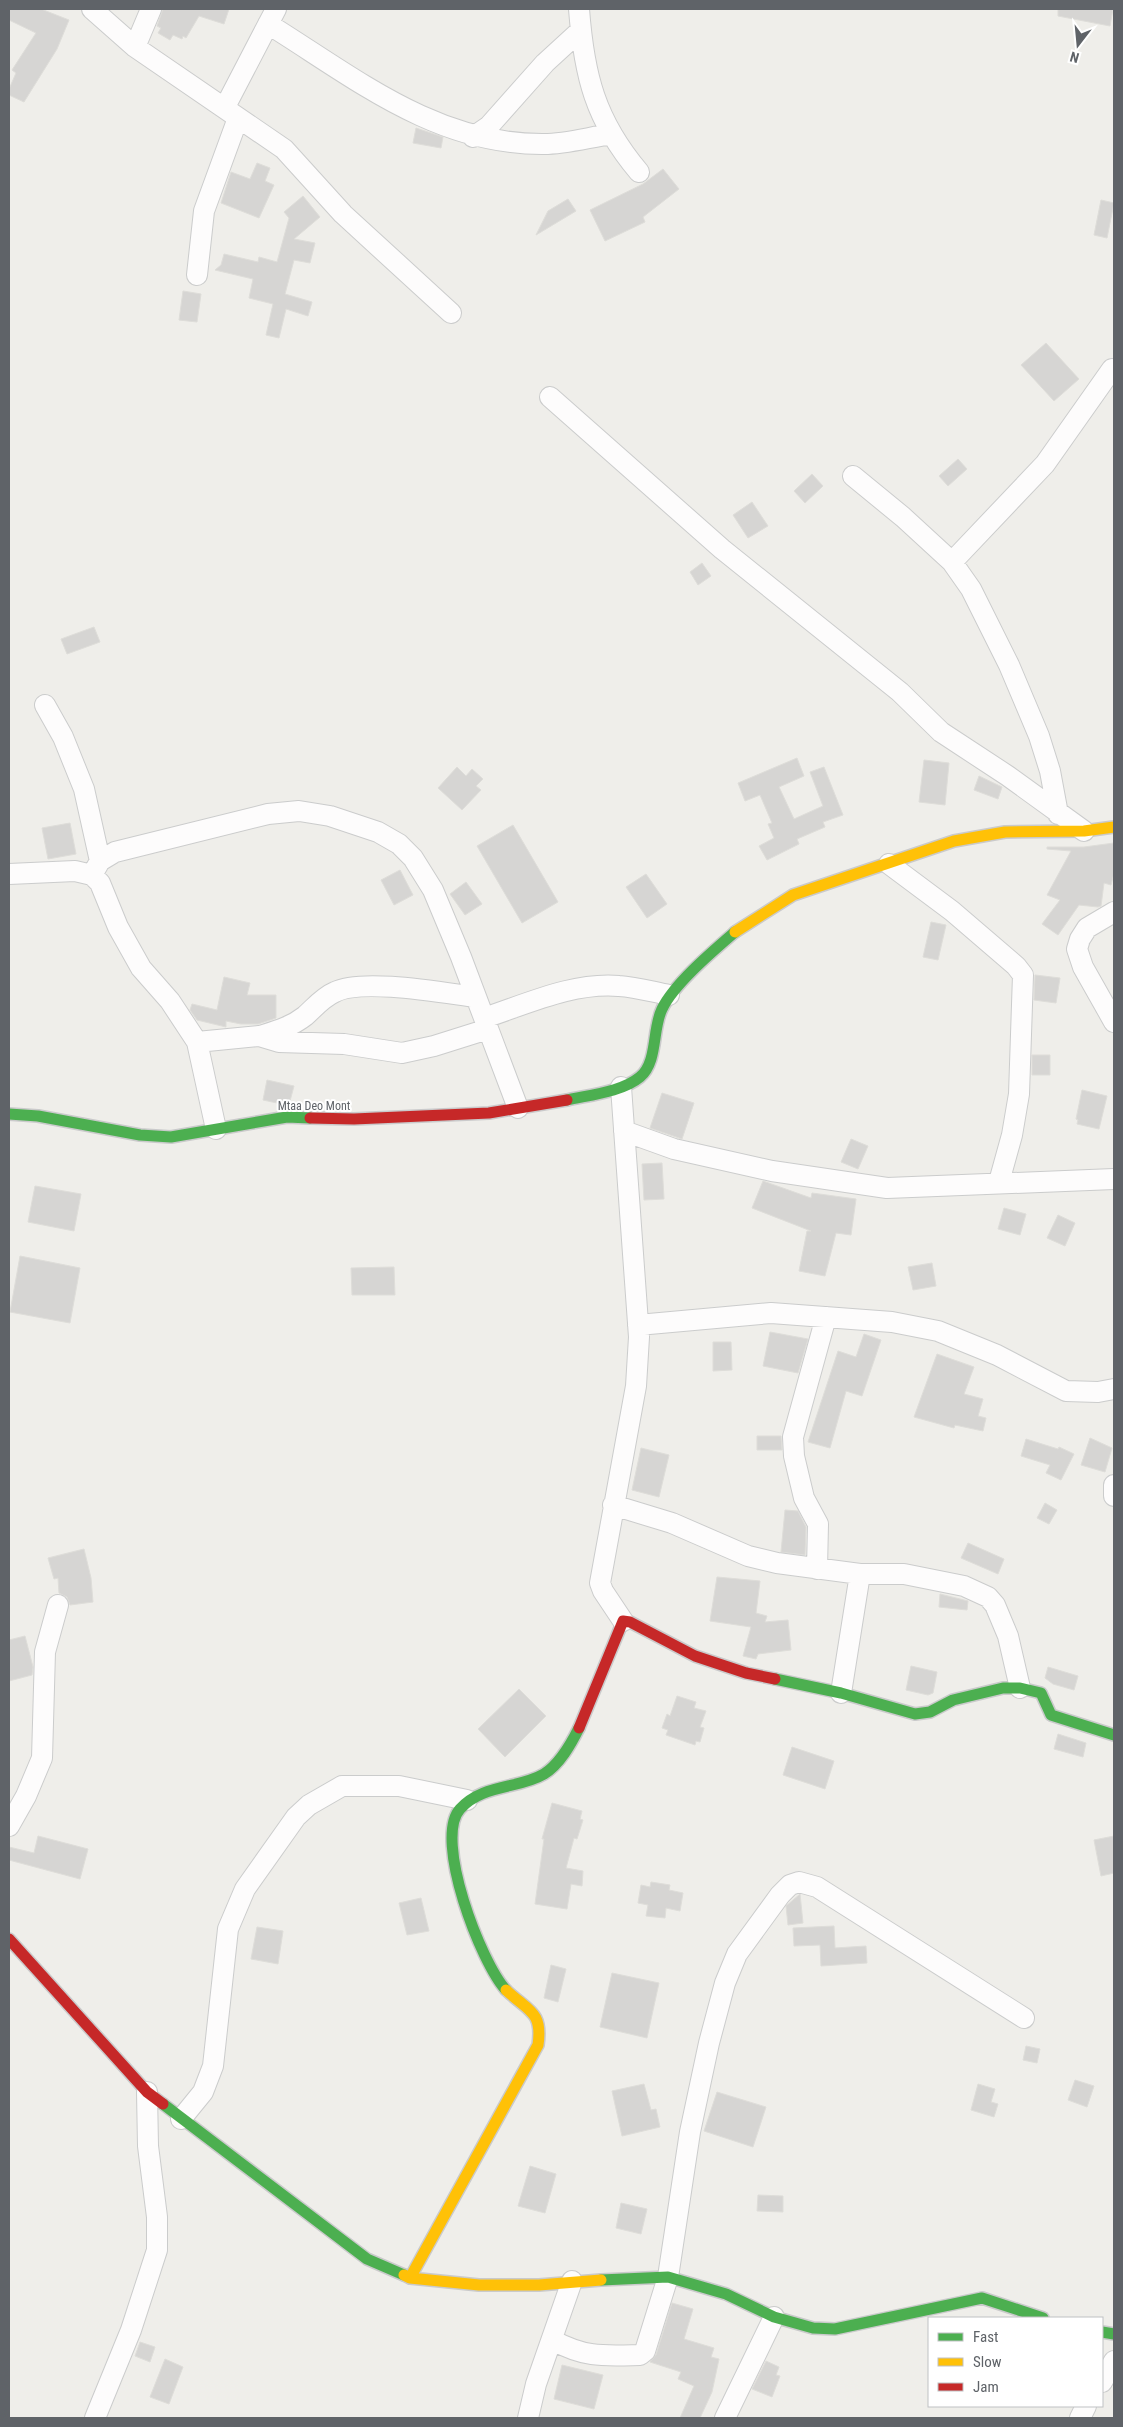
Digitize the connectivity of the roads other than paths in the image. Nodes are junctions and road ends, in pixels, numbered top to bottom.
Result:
1 (92, 9) edge
2 (151, 9) edge
3 (579, 9) edge
4 (272, 16) edge
5 (581, 30) junction
6 (135, 47) junction
7 (232, 112) junction
8 (612, 134) junction
9 (473, 136) junction
10 (639, 172) dead end
11 (197, 275) dead end
12 (451, 313) dead end
13 (1112, 369) dead end
14 (550, 397) dead end
15 (853, 476) dead end
16 (952, 562) junction
17 (45, 705) dead end
18 (1058, 814) junction
19 (1114, 827) edge
20 (1084, 831) junction
21 (889, 864) junction
22 (96, 868) junction
23 (9, 874) edge
24 (1114, 912) edge
25 (669, 995) junction
26 (476, 997) junction
27 (1114, 1022) edge
28 (486, 1023) junction
29 (259, 1036) junction
30 (197, 1042) junction
31 (621, 1087) junction
32 (518, 1108) junction
33 (9, 1114) edge
34 (216, 1129) junction
35 (624, 1131) junction
36 (1114, 1179) edge
37 (999, 1182) junction
38 (826, 1317) junction
39 (638, 1325) junction
40 (1114, 1389) edge
41 (1114, 1484) edge
42 (1114, 1496) edge
43 (613, 1504) junction
44 (817, 1569) junction
45 (860, 1574) junction
46 (58, 1605) dead end
47 (623, 1621) junction
48 (1020, 1688) junction
49 (841, 1693) junction
50 (1114, 1735) edge
51 (467, 1800) junction
52 (9, 1826) edge
53 (9, 1939) edge
54 (1024, 2018) dead end
55 (146, 2092) junction
56 (181, 2119) junction
57 (668, 2277) junction
58 (410, 2278) junction
59 (572, 2281) junction
60 (774, 2317) junction
61 (1041, 2317) edge
62 (552, 2340) junction
63 (1114, 2361) edge
64 (1103, 2380) edge
65 (95, 2418) edge
66 (528, 2418) edge
67 (725, 2418) edge

1 - 6 street
2 - 6 street
3 - 5 street
4 - 7 street
4 - 9 street
5 - 8 street
5 - 9 street
6 - 7 street
7 - 11 street
7 - 12 street
8 - 9 street
8 - 10 street
13 - 16 street
14 - 18 street
15 - 16 street
16 - 18 street
17 - 22 street
18 - 20 street
19 - 20 street
20 - 21 street
21 - 25 street
21 - 37 street
22 - 23 street
22 - 26 street
22 - 30 street
24 - 27 street
25 - 28 street
25 - 31 street, Mtaa Deo Mont
26 - 28 street
26 - 29 street
28 - 29 street
28 - 32 street
29 - 30 street
30 - 34 street
31 - 32 street, Mtaa Deo Mont
31 - 35 street
32 - 34 street, Mtaa Deo Mont
33 - 34 street, Mtaa Deo Mont
35 - 37 street
35 - 39 street
36 - 37 street
38 - 39 street
38 - 40 street
38 - 44 street
39 - 43 street
41 - 42 street
43 - 44 street
43 - 47 street
44 - 45 street
45 - 48 street
45 - 49 street
46 - 52 street
47 - 49 street
47 - 51 street
48 - 49 street
48 - 50 street
51 - 56 street
51 - 58 street
53 - 55 street
54 - 57 street
55 - 56 street
55 - 65 street
56 - 58 street
57 - 59 street
57 - 60 street
57 - 62 street
58 - 59 street
59 - 62 street
60 - 61 street
60 - 67 street
62 - 66 street
63 - 64 street

